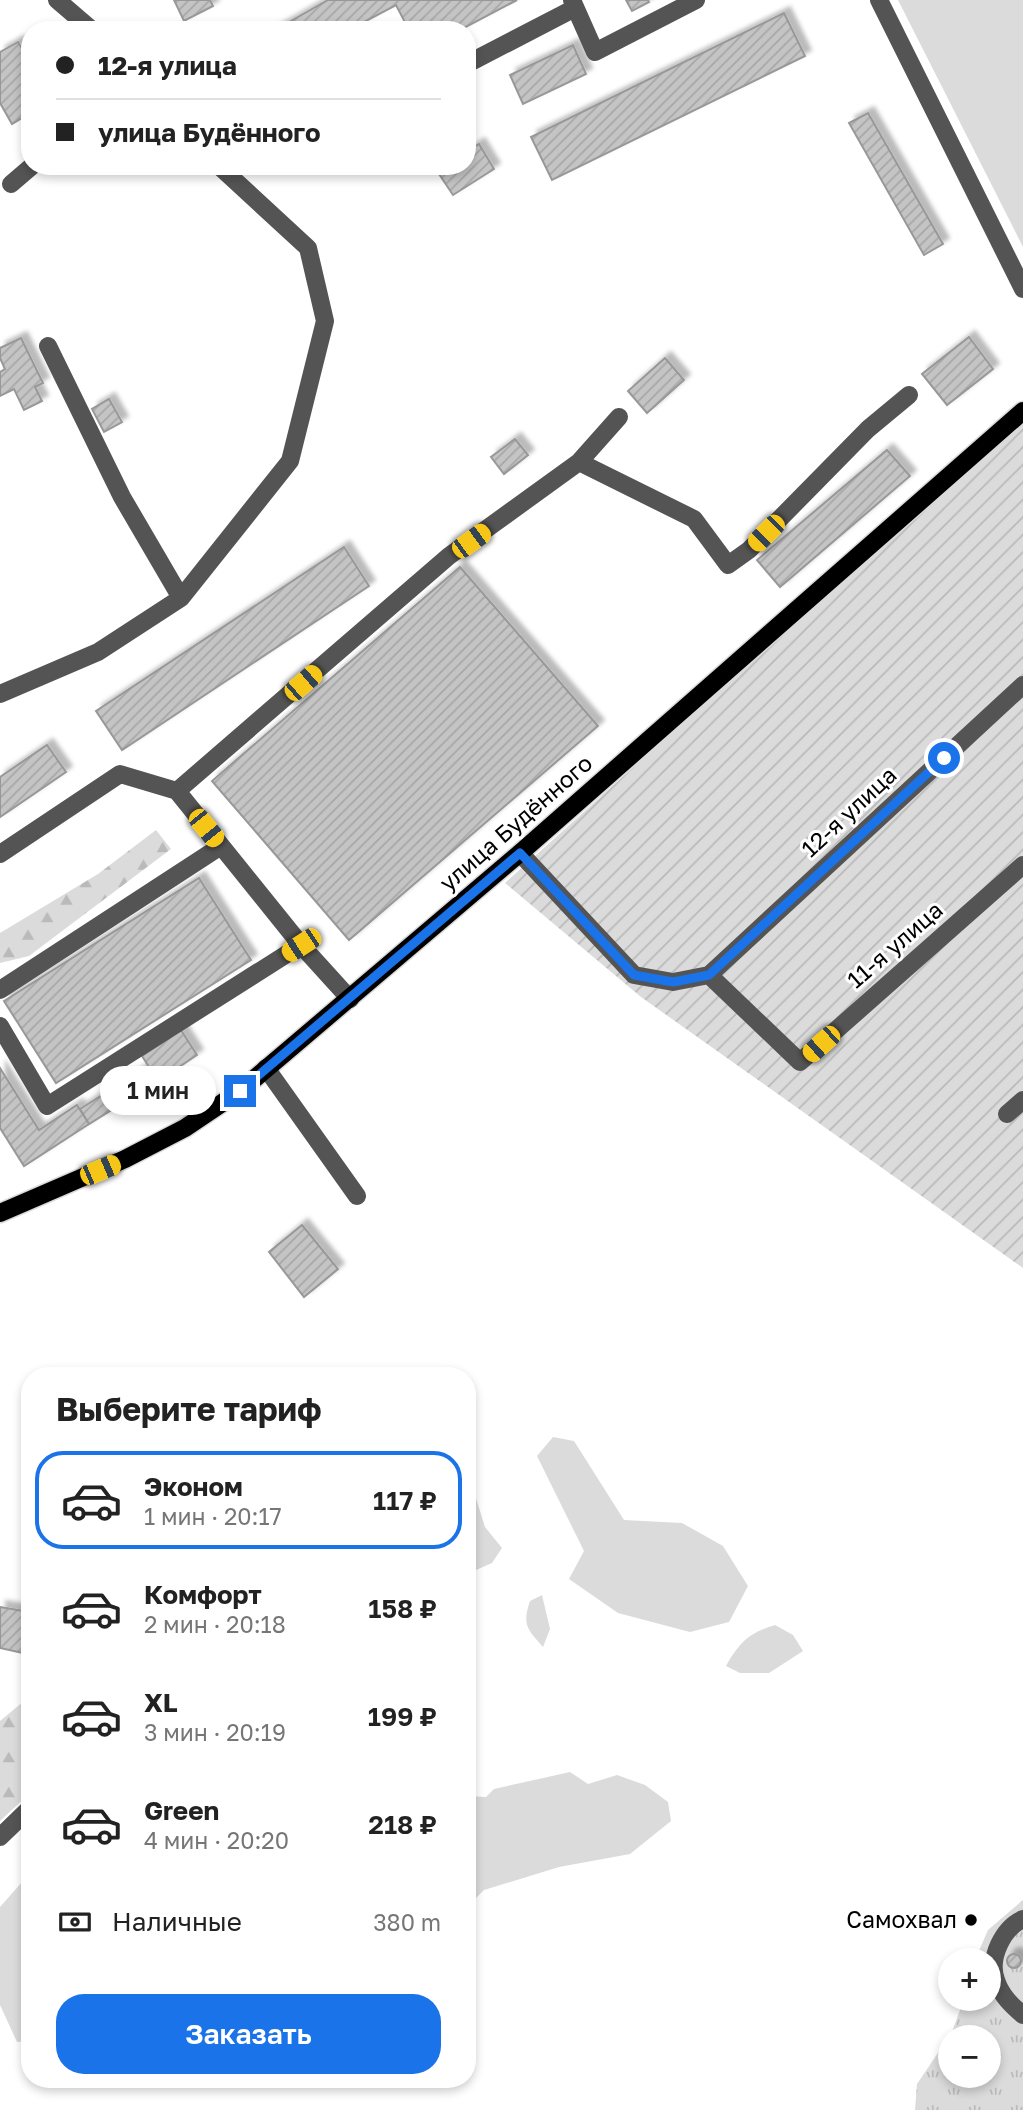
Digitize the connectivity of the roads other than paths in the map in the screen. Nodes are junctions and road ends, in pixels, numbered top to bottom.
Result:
1 (57, 0) edge
2 (696, 0) edge
3 (879, 0) edge
4 (574, 4) edge
5 (82, 21) edge
6 (476, 59) edge
7 (22, 175) edge
8 (229, 175) edge
9 (11, 184) dead end
10 (1023, 289) edge
11 (48, 346) dead end
12 (909, 395) dead end
13 (1023, 411) edge
14 (619, 416) dead end
15 (579, 462) junction
16 (181, 598) junction
17 (1023, 685) edge
18 (0, 694) edge
19 (177, 791) junction
20 (221, 846) junction
21 (520, 853) junction
22 (0, 854) edge
23 (1023, 865) edge
24 (301, 945) junction
25 (709, 975) junction
26 (0, 990) edge
27 (350, 999) junction
28 (0, 1026) edge
29 (267, 1069) junction
30 (1023, 1100) edge
31 (1007, 1114) dead end
32 (357, 1196) dead end
33 (0, 1213) edge
34 (21, 1817) edge
35 (0, 1837) edge
36 (1023, 1919) edge
37 (1023, 2015) edge

1 - 5 street
2 - 4 street
3 - 10 street
4 - 6 street
7 - 9 street
8 - 16 street
11 - 16 street
12 - 15 street
13 - 21 main road, улица Будённого
14 - 15 street
15 - 19 street
16 - 18 street
17 - 25 street, 12-я улица
19 - 20 street
19 - 22 street
20 - 24 street
20 - 26 street
21 - 25 street
21 - 27 main road, улица Будённого
23 - 25 street, 11-я улица
24 - 27 street
24 - 28 street
27 - 29 main road, улица Будённого
29 - 32 street
29 - 33 main road, улица Будённого
30 - 31 street
34 - 35 street
36 - 37 street

